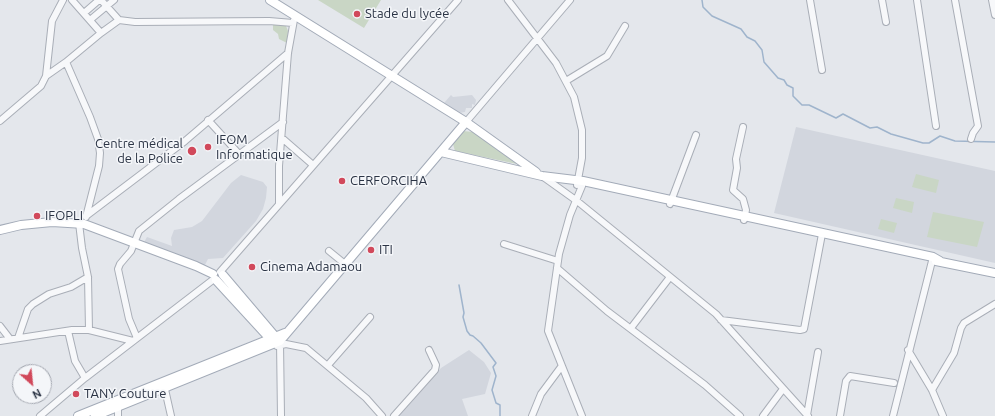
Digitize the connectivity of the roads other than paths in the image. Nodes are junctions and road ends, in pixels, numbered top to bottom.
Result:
1 (63, 0) edge
2 (72, 0) edge
3 (100, 0) edge
4 (114, 0) edge
5 (270, 0) edge
6 (458, 0) edge
7 (508, 0) edge
8 (570, 0) edge
9 (810, 0) edge
10 (882, 0) edge
11 (917, 0) edge
12 (955, 0) edge
13 (992, 0) edge
14 (107, 6) junction
15 (84, 13) junction
16 (995, 15) edge
17 (294, 19) junction
18 (90, 20) junction
19 (118, 20) junction
20 (886, 22) dead end
21 (625, 26) dead end
22 (101, 33) junction
23 (538, 37) junction
24 (288, 53) junction
25 (66, 62) junction
26 (822, 70) dead end
27 (46, 76) junction
28 (391, 77) junction
29 (566, 81) junction
30 (208, 120) junction
31 (0, 121) edge
32 (283, 122) junction
33 (466, 122) junction
34 (936, 126) dead end
35 (743, 127) dead end
36 (696, 135) dead end
37 (282, 138) junction
38 (971, 139) dead end
39 (441, 152) junction
40 (239, 154) junction
41 (313, 165) junction
42 (542, 176) junction
43 (578, 183) junction
44 (577, 201) junction
45 (671, 203) junction
46 (279, 204) junction
47 (745, 219) junction
48 (83, 221) junction
49 (0, 230) edge
50 (822, 236) junction
51 (134, 242) junction
52 (504, 244) dead end
53 (329, 251) dead end
54 (935, 260) junction
55 (558, 261) junction
56 (345, 264) junction
57 (557, 268) junction
58 (995, 273) edge
59 (217, 276) junction
60 (88, 277) junction
61 (670, 277) junction
62 (995, 304) edge
63 (370, 318) dead end
64 (721, 320) junction
65 (0, 326) edge
66 (631, 328) junction
67 (89, 330) junction
68 (68, 331) junction
69 (18, 338) junction
70 (10, 339) junction
71 (135, 339) junction
72 (0, 341) edge
73 (277, 343) junction
74 (429, 350) dead end
75 (908, 350) junction
76 (818, 352) dead end
77 (328, 365) junction
78 (561, 367) junction
79 (85, 378) junction
80 (894, 384) dead end
81 (164, 386) junction
82 (784, 389) junction
83 (932, 390) junction
84 (118, 404) junction
85 (40, 416) edge
86 (78, 416) edge
87 (95, 416) edge
88 (118, 416) edge
89 (172, 416) edge
90 (281, 416) edge
91 (382, 416) edge
92 (394, 416) edge
93 (532, 416) edge
94 (582, 416) edge
95 (740, 416) edge
96 (763, 416) edge
97 (807, 416) edge
98 (840, 416) edge
99 (893, 416) edge
100 (943, 416) edge

1 - 27 street
2 - 15 street
3 - 14 street
3 - 15 street
4 - 14 street
5 - 17 main road
6 - 28 street
7 - 23 street
8 - 23 street
9 - 26 street
10 - 20 street
11 - 34 street
12 - 38 street
13 - 16 street
14 - 18 street
14 - 19 street
15 - 18 street
17 - 19 street
17 - 24 street
17 - 28 main road
18 - 22 street
19 - 22 street
21 - 29 street
22 - 25 street
23 - 29 street
23 - 33 street
24 - 30 street
24 - 32 street
25 - 27 street
25 - 48 street
27 - 31 street
28 - 33 main road
28 - 41 street
29 - 43 street
30 - 40 street
30 - 48 street
32 - 37 street
32 - 40 street
33 - 39 main road
33 - 42 main road
35 - 47 street
36 - 45 street
37 - 41 street
37 - 46 street
39 - 42 main road
39 - 56 main road
40 - 51 street
41 - 46 street
42 - 43 main road
42 - 44 street
43 - 44 street
43 - 45 main road
44 - 55 street
44 - 61 street
45 - 47 main road
46 - 59 street
47 - 50 main road
48 - 49 main road
48 - 51 main road
48 - 60 street
50 - 54 main road
50 - 64 street
51 - 59 main road
51 - 71 street
52 - 55 street
53 - 56 street
54 - 58 main road
54 - 75 street
55 - 57 street
56 - 73 main road
57 - 66 street
57 - 78 street
59 - 71 street
59 - 73 main road
60 - 67 street
60 - 69 street
61 - 64 street
61 - 66 street
62 - 83 street
63 - 77 street
64 - 82 street
65 - 70 street
66 - 95 street
67 - 68 street
67 - 71 street
68 - 69 street
68 - 79 street
69 - 70 street
70 - 72 street
71 - 79 street
73 - 77 street
73 - 81 main road
73 - 90 street
74 - 92 street
75 - 83 street
75 - 99 street
76 - 97 street
77 - 91 street
78 - 93 street
78 - 94 street
79 - 85 street
80 - 98 street
81 - 84 main road
81 - 89 street
82 - 96 street
82 - 97 street
83 - 100 street
84 - 86 main road
84 - 87 main road
84 - 88 street

